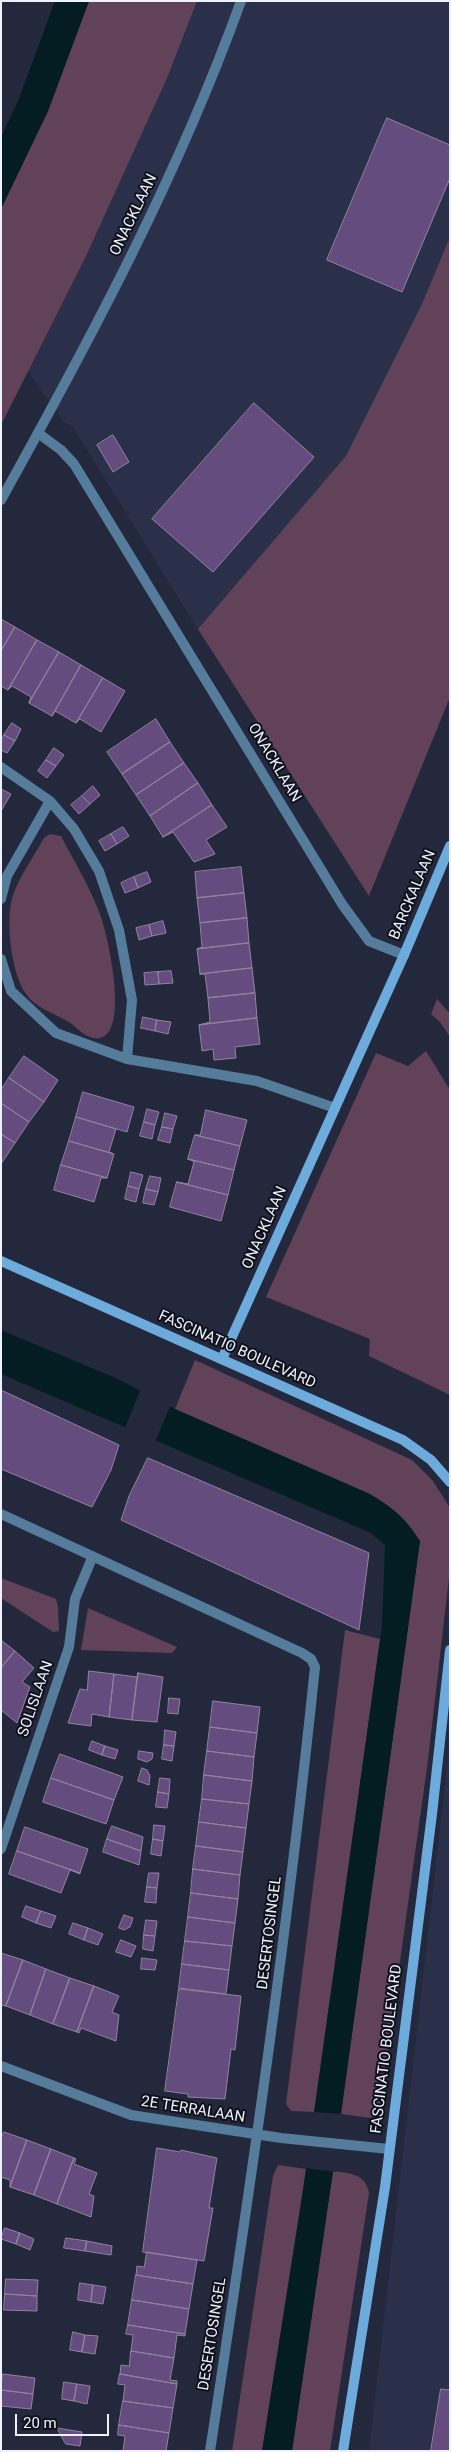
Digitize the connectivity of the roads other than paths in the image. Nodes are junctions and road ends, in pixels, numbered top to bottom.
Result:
1 (240, 1) edge
2 (38, 433) junction
3 (1, 500) edge
4 (1, 767) edge
5 (50, 800) junction
6 (450, 846) edge
7 (1, 899) edge
8 (404, 955) junction
9 (1, 959) edge
10 (128, 1060) junction
11 (335, 1108) junction
12 (1, 1261) edge
13 (222, 1359) junction
14 (450, 1482) edge
15 (1, 1514) edge
16 (92, 1558) junction
17 (450, 1650) edge
18 (1, 1849) edge
19 (1, 2066) edge
20 (259, 2135) junction
21 (389, 2149) junction
22 (210, 2451) edge
23 (343, 2451) edge

1 - 2 street, ONACKLAAN
2 - 3 street, ONACKLAAN
2 - 8 street, ONACKLAAN
4 - 5 street
5 - 7 street
5 - 10 street
6 - 8 street, BARCKALAAN
8 - 11 street, ONACKLAAN
9 - 10 street
10 - 11 street
11 - 13 street, ONACKLAAN
12 - 13 street, FASCINATIO BOULEVARD
13 - 14 street, FASCINATIO BOULEVARD
15 - 16 street, DESERTOSINGEL
16 - 18 street, SOLISLAAN
16 - 20 street, DESERTOSINGEL
17 - 21 street, FASCINATIO BOULEVARD
19 - 20 street, 2E TERRALAAN
20 - 21 street, 2E TERRALAAN
20 - 22 street, DESERTOSINGEL
21 - 23 street, FASCINATIO BOULEVARD

